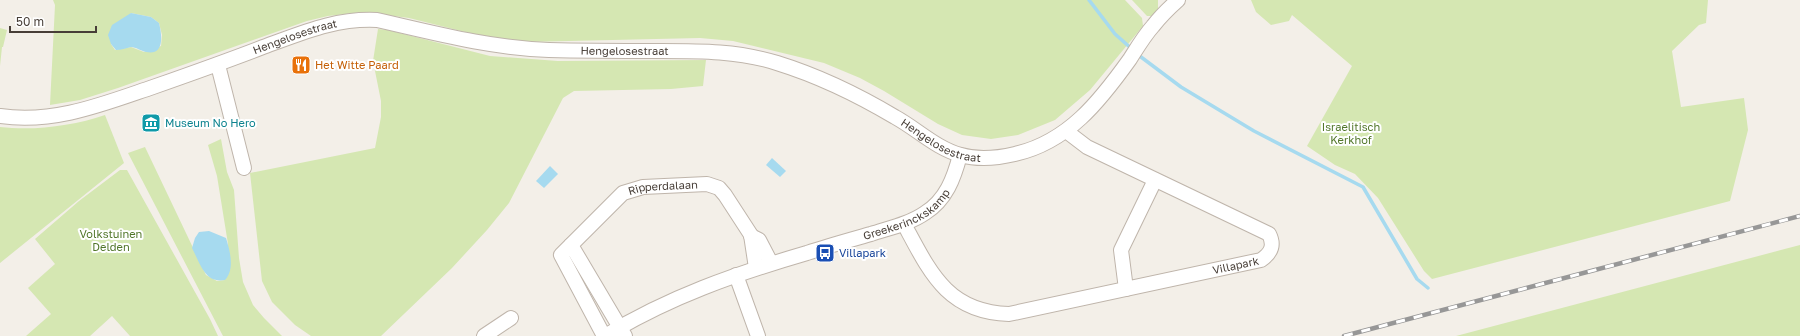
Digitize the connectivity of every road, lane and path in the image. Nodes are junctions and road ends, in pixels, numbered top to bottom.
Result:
1 (1178, 0) edge
2 (218, 65) junction
3 (0, 116) edge
4 (1066, 131) junction
5 (960, 155) junction
6 (244, 168) dead end
7 (1155, 180) junction
8 (904, 224) junction
9 (751, 235) junction
10 (571, 245) junction
11 (771, 263) junction
12 (756, 268) junction
13 (736, 275) junction
14 (1126, 289) junction
15 (511, 318) dead end
16 (622, 332) edge
17 (484, 336) edge
18 (604, 336) edge
19 (758, 336) edge

1 - 4 street, Hengelosestraat
2 - 3 street, Hengelosestraat
2 - 5 street, Hengelosestraat
2 - 6 street
4 - 5 street, Hengelosestraat
4 - 7 street, Villapark
5 - 8 street, Greekerinckskamp
7 - 14 street
7 - 14 street, Villapark
8 - 11 street, Greekerinckskamp
8 - 14 street, Villapark
9 - 10 street, Ripperdalaan
9 - 11 street, Ripperdalaan
9 - 12 street, Ripperdalaan
10 - 16 street
10 - 18 street, Ripperdalaan
11 - 12 street, Greekerinckskamp
12 - 13 street, Greekerinckskamp
13 - 16 street, Greekerinckskamp
13 - 19 street
15 - 17 street
16 - 18 street, Greekerinckskamp

